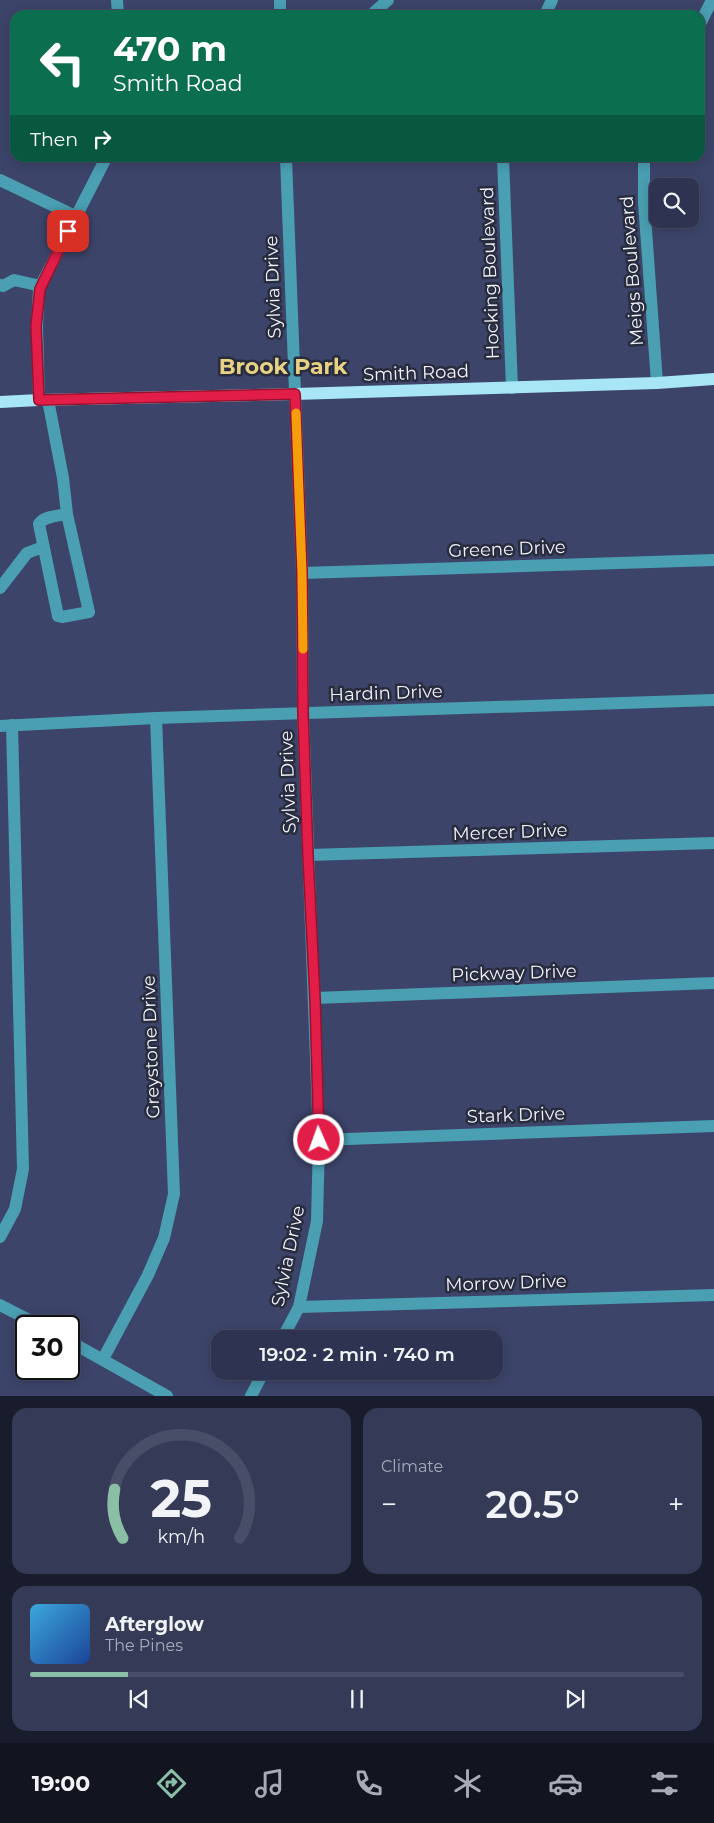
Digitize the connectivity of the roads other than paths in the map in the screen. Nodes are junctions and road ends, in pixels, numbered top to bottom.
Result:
1 (388, 0) edge
2 (712, 0) edge
3 (377, 10) edge
4 (705, 14) edge
5 (104, 162) edge
6 (286, 162) edge
7 (503, 162) edge
8 (644, 162) edge
9 (0, 180) edge
10 (75, 216) junction
11 (1, 286) edge
12 (41, 286) junction
13 (714, 379) edge
14 (657, 383) junction
15 (512, 388) junction
16 (295, 394) junction
17 (44, 400) junction
18 (0, 402) edge
19 (67, 514) junction
20 (43, 546) junction
21 (714, 560) edge
22 (302, 573) junction
23 (0, 588) edge
24 (714, 700) edge
25 (303, 713) junction
26 (156, 718) junction
27 (6, 725) edge
28 (714, 843) edge
29 (308, 856) junction
30 (714, 983) edge
31 (315, 998) junction
32 (714, 1126) edge
33 (319, 1140) junction
34 (0, 1237) edge
35 (714, 1295) edge
36 (0, 1305) edge
37 (299, 1307) junction
38 (20, 1315) edge
39 (287, 1330) edge
40 (80, 1347) edge
41 (103, 1360) junction
42 (259, 1380) edge
43 (167, 1396) edge
44 (251, 1396) edge

1 - 3 street
2 - 4 street
5 - 10 street
6 - 16 street, Sylvia Drive
7 - 15 street, Hocking Boulevard
8 - 14 street, Meigs Boulevard
9 - 10 street
10 - 12 street
11 - 12 street
12 - 17 street
13 - 14 main road, Smith Road
14 - 15 main road, Smith Road
15 - 16 main road, Smith Road
16 - 17 main road, Smith Road
16 - 22 street, Sylvia Drive
17 - 18 main road, Smith Road
17 - 19 street
19 - 20 street
19 - 20 street
20 - 23 street
21 - 22 street, Greene Drive
22 - 25 street, Sylvia Drive
24 - 25 street, Hardin Drive
25 - 26 street, Hardin Drive
25 - 29 street, Sylvia Drive
26 - 27 street, Hardin Drive
26 - 41 street, Greystone Drive
27 - 34 street
28 - 29 street, Mercer Drive
29 - 31 street, Sylvia Drive
30 - 31 street, Pickway Drive
31 - 33 street, Sylvia Drive
32 - 33 street, Stark Drive
33 - 37 street, Sylvia Drive
35 - 37 street, Morrow Drive
36 - 38 street
37 - 39 street, Sylvia Drive
40 - 41 street
41 - 43 street
42 - 44 street

